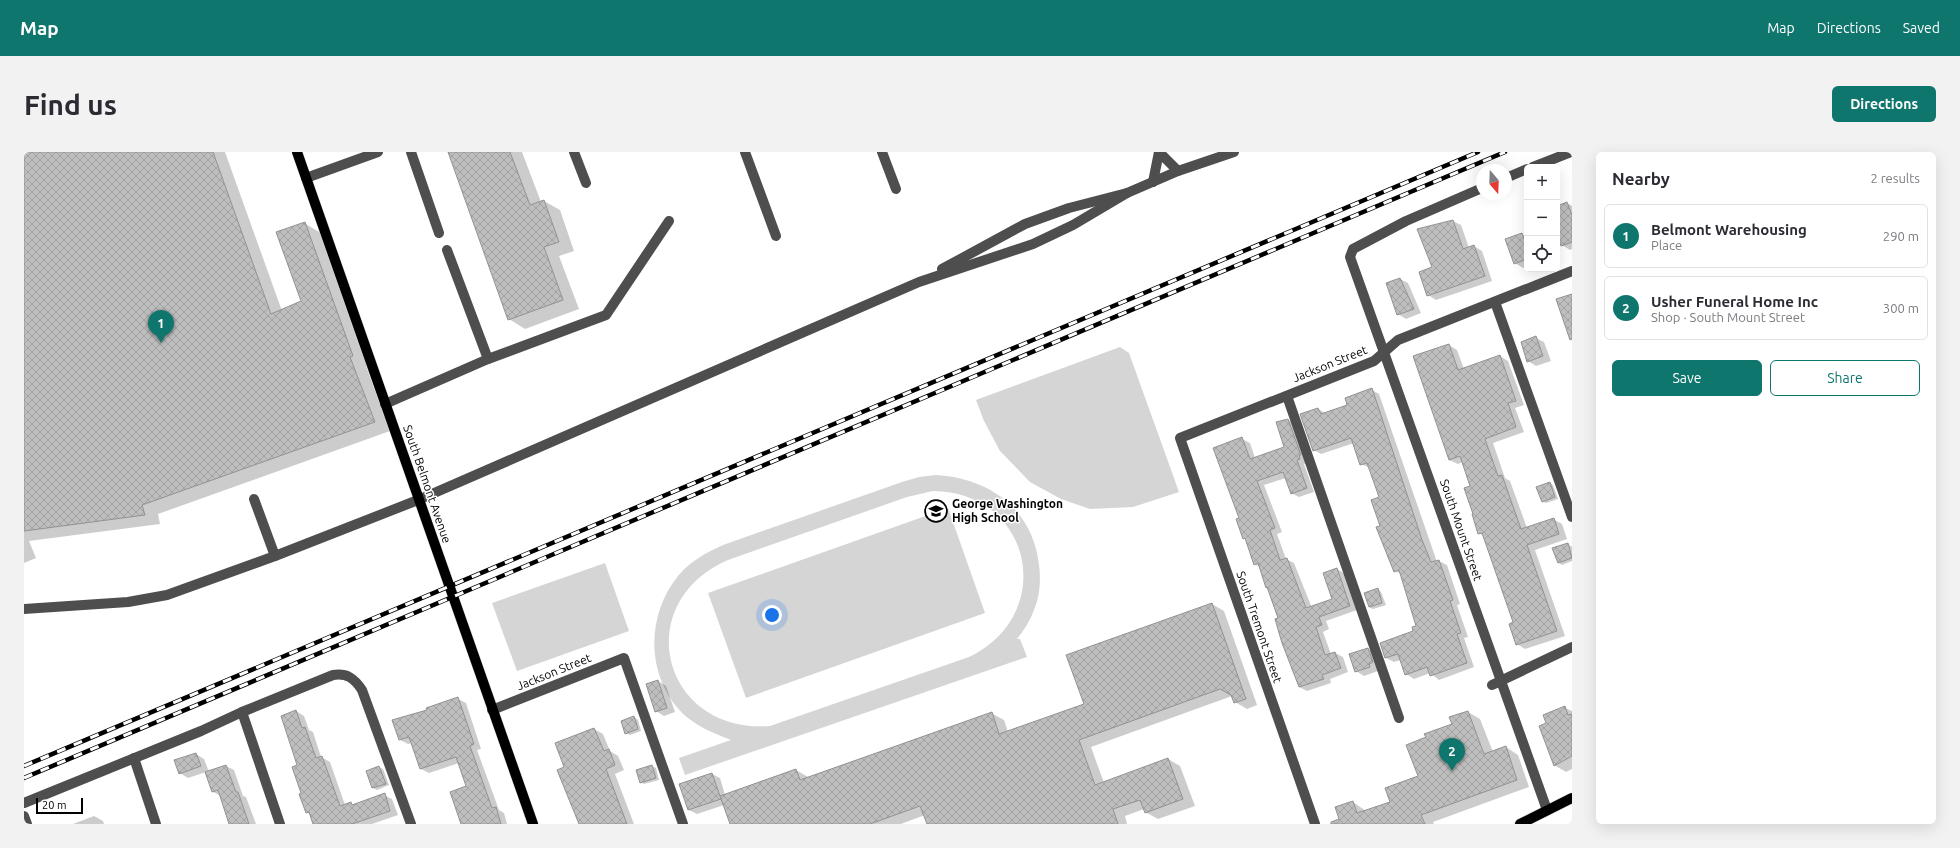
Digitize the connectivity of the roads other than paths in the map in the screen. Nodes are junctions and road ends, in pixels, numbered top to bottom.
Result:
1 (297, 152) edge
2 (378, 152) edge
3 (411, 152) edge
4 (574, 152) edge
5 (745, 152) edge
6 (882, 152) edge
7 (1159, 152) edge
8 (1234, 152) edge
9 (1571, 152) edge
10 (1541, 164) edge
11 (1524, 170) edge
12 (1178, 171) junction
13 (1512, 175) edge
14 (306, 178) junction
15 (1153, 182) junction
16 (586, 183) dead end
17 (896, 189) dead end
18 (1476, 191) edge
19 (1127, 193) junction
20 (669, 221) dead end
21 (439, 233) dead end
22 (776, 236) dead end
23 (447, 250) dead end
24 (1572, 271) edge
25 (919, 282) junction
26 (1496, 302) junction
27 (1385, 352) junction
28 (488, 360) junction
29 (1287, 396) junction
30 (385, 404) junction
31 (1180, 438) joint
32 (254, 499) dead end
33 (418, 500) junction
34 (1572, 516) edge
35 (275, 556) junction
36 (24, 609) edge
37 (1572, 647) edge
38 (1496, 684) junction
39 (492, 710) junction
40 (242, 712) junction
41 (1399, 718) dead end
42 (134, 758) junction
43 (1572, 798) edge
44 (24, 803) edge
45 (1547, 810) junction
46 (24, 816) edge
47 (27, 824) edge
48 (156, 824) edge
49 (280, 824) edge
50 (411, 824) edge
51 (533, 824) edge
52 (683, 824) edge
53 (1315, 824) edge
54 (1520, 824) edge

1 - 14 main road, South Belmont Avenue
2 - 14 street
3 - 21 street
4 - 16 street
5 - 22 street
6 - 17 street
7 - 12 street
7 - 15 street
8 - 12 street
9 - 10 street
11 - 13 street
12 - 15 street
14 - 30 main road, South Belmont Avenue
15 - 19 street
18 - 27 street, South Mount Street
19 - 25 street
19 - 25 street
20 - 28 street
23 - 28 street
24 - 26 street, Jackson Street
25 - 33 street
26 - 27 street, Jackson Street
26 - 34 street
27 - 29 street, Jackson Street
27 - 38 street, South Mount Street
28 - 30 street
29 - 31 street, Jackson Street
29 - 41 street
30 - 33 main road, South Belmont Avenue
31 - 53 street, South Tremont Street
32 - 35 street
33 - 35 street
33 - 39 main road, South Belmont Avenue
35 - 36 street
37 - 38 street
38 - 45 street, South Mount Street
39 - 51 main road, South Belmont Avenue
39 - 52 street, Jackson Street
40 - 42 street
40 - 49 street
40 - 50 street
42 - 44 street
42 - 48 street
43 - 45 main road
45 - 54 main road
46 - 47 street

